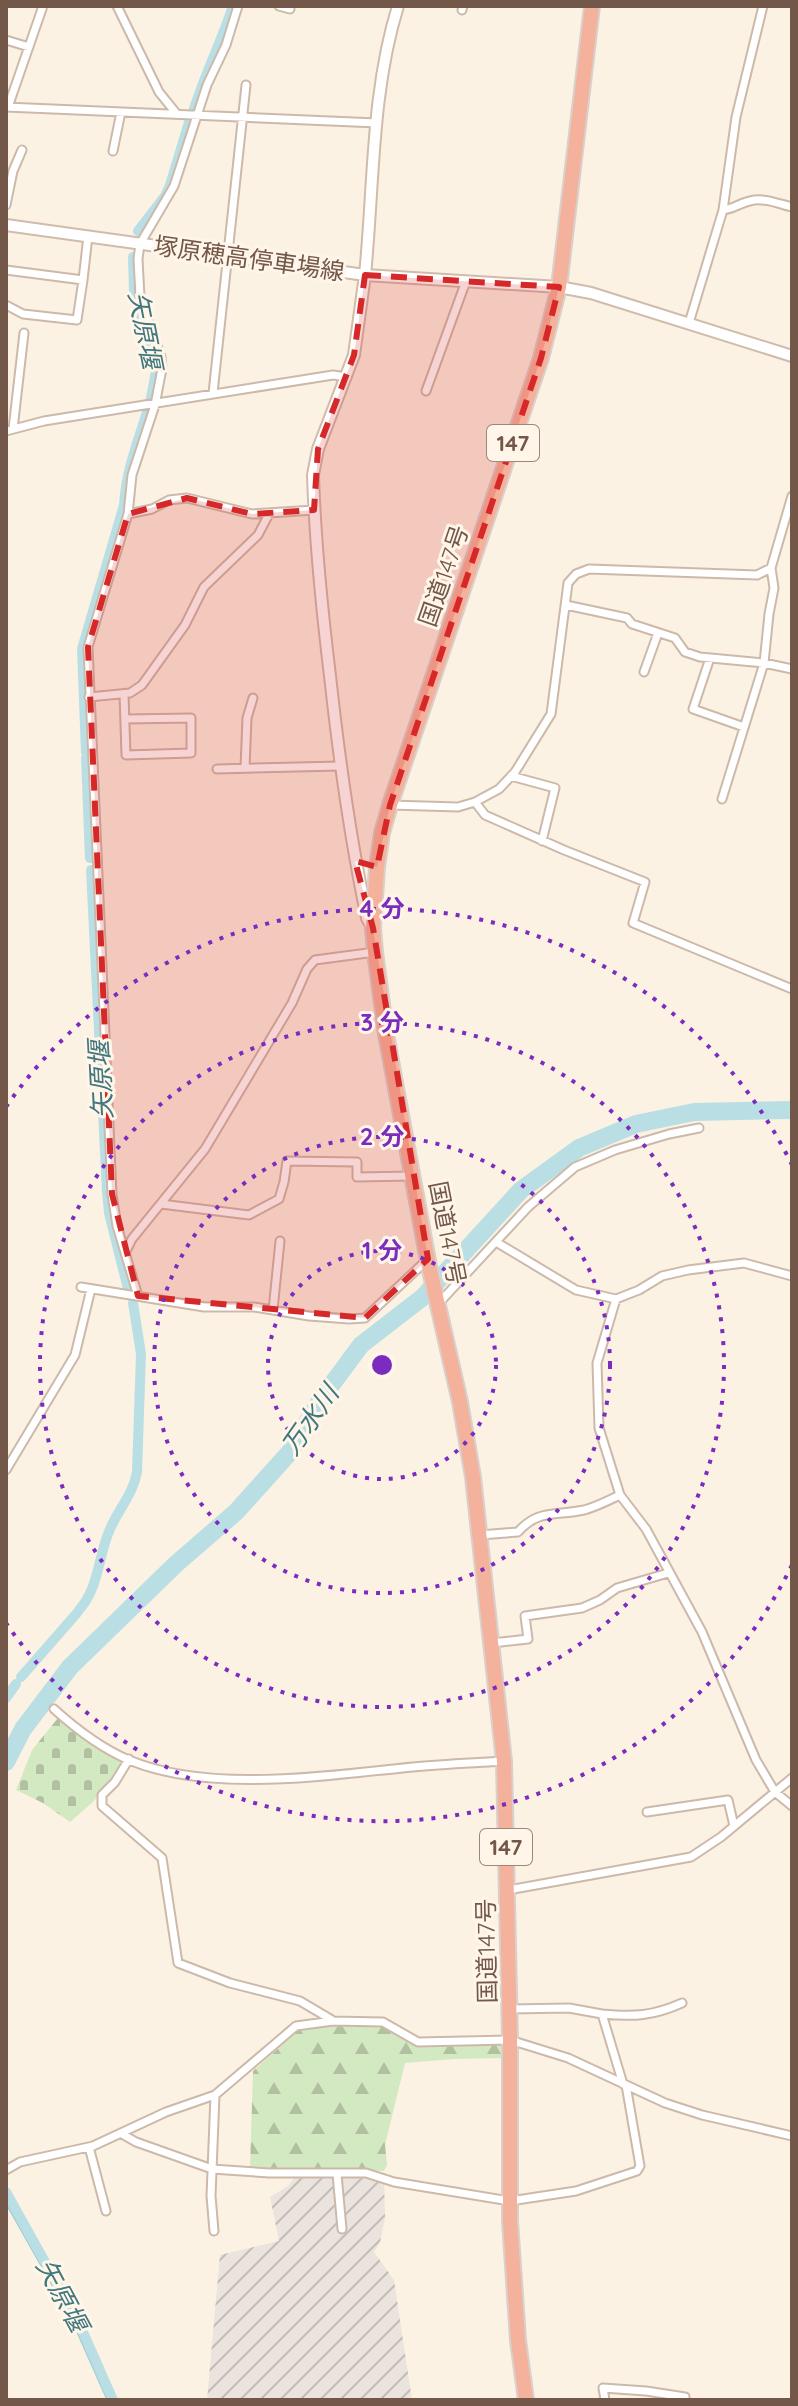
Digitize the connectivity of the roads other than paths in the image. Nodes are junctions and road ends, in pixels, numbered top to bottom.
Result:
1 (43, 6) edge
2 (117, 6) edge
3 (238, 6) edge
4 (279, 6) edge
5 (398, 6) edge
6 (592, 6) edge
7 (763, 6) edge
8 (290, 9) dead end
9 (6, 40) edge
10 (29, 47) junction
11 (246, 85) dead end
12 (7, 107) edge
13 (121, 112) junction
14 (176, 113) junction
15 (197, 115) junction
16 (244, 117) junction
17 (377, 123) junction
18 (22, 150) dead end
19 (113, 151) dead end
20 (6, 205) edge
21 (792, 207) edge
22 (723, 210) junction
23 (6, 225) edge
24 (88, 236) junction
25 (140, 244) junction
26 (228, 256) junction
27 (6, 270) edge
28 (365, 275) junction
29 (83, 280) junction
30 (466, 281) junction
31 (559, 287) junction
32 (6, 305) edge
33 (689, 323) junction
34 (24, 333) dead end
35 (792, 356) edge
36 (347, 377) junction
37 (426, 391) dead end
38 (213, 393) junction
39 (155, 405) junction
40 (10, 430) edge
41 (792, 496) edge
42 (314, 510) junction
43 (128, 514) junction
44 (269, 514) junction
45 (771, 568) junction
46 (566, 605) junction
47 (658, 633) junction
48 (710, 658) junction
49 (764, 663) junction
50 (792, 669) edge
51 (644, 672) dead end
52 (124, 694) junction
53 (89, 697) junction
54 (253, 698) dead end
55 (125, 719) junction
56 (744, 727) junction
57 (340, 766) junction
58 (245, 768) junction
59 (217, 769) dead end
60 (511, 776) junction
61 (722, 799) dead end
62 (475, 802) junction
63 (390, 805) junction
64 (542, 841) junction
65 (354, 849) junction
66 (377, 867) junction
67 (373, 928) junction
68 (375, 952) junction
69 (792, 989) edge
70 (699, 1128) dead end
71 (413, 1176) junction
72 (161, 1204) junction
73 (280, 1241) dead end
74 (496, 1242) junction
75 (125, 1252) junction
76 (429, 1263) junction
77 (792, 1276) edge
78 (81, 1287) dead end
79 (91, 1289) junction
80 (138, 1296) junction
81 (616, 1299) junction
82 (438, 1302) junction
83 (273, 1310) junction
84 (6, 1470) edge
85 (620, 1495) junction
86 (480, 1535) junction
87 (668, 1573) junction
88 (492, 1643) junction
89 (54, 1709) dead end
90 (129, 1759) junction
91 (504, 1761) junction
92 (792, 1778) edge
93 (775, 1792) junction
94 (792, 1806) edge
95 (647, 1812) dead end
96 (734, 1826) junction
97 (508, 1890) junction
98 (682, 2003) dead end
99 (510, 2009) junction
100 (602, 2014) junction
101 (333, 2021) junction
102 (510, 2040) junction
103 (624, 2084) junction
104 (215, 2095) junction
105 (122, 2134) junction
106 (792, 2136) edge
107 (89, 2147) junction
108 (212, 2169) junction
109 (6, 2170) edge
110 (337, 2174) junction
111 (510, 2201) junction
112 (106, 2211) dead end
113 (342, 2229) dead end
114 (214, 2231) dead end
115 (624, 2389) junction
116 (526, 2400) edge
117 (605, 2400) edge
118 (625, 2400) edge
119 (685, 2400) edge

1 - 10 street
2 - 14 street
3 - 15 street
4 - 8 street
5 - 17 street, 塚原穂高停車場線
6 - 31 highway, 国道147号 / 147
7 - 22 street
9 - 10 street
10 - 12 street
11 - 16 street
12 - 13 street
13 - 14 street
13 - 19 street
14 - 15 street
15 - 16 street
15 - 25 street
16 - 17 street
16 - 26 street
17 - 28 street, 塚原穂高停車場線
18 - 20 street
21 - 22 street
22 - 33 street
23 - 24 street, 塚原穂高停車場線
24 - 25 street, 塚原穂高停車場線
24 - 29 street
25 - 26 street, 塚原穂高停車場線
25 - 39 street
26 - 28 street, 塚原穂高停車場線
26 - 38 street
27 - 29 street
28 - 30 street
28 - 36 street
29 - 32 street
30 - 31 street
30 - 37 street
31 - 33 street
31 - 63 highway, 国道147号 / 147
33 - 35 street
34 - 40 street
36 - 38 street
36 - 42 street
38 - 39 street
39 - 40 street
39 - 43 street
41 - 45 street
42 - 44 street
42 - 57 street
43 - 44 street
43 - 53 street
44 - 52 street
45 - 46 street
45 - 49 street
46 - 47 street
46 - 60 street
47 - 48 street
47 - 51 street
48 - 49 street
48 - 56 street
49 - 50 street
49 - 56 street
52 - 53 street
52 - 55 street
53 - 75 street
54 - 58 street
55 - 55 street
56 - 61 street
57 - 58 street
57 - 65 street
58 - 59 street
60 - 62 street
60 - 64 street
62 - 63 street
62 - 64 street
63 - 66 highway, 国道147号 / 147
64 - 69 street
65 - 66 street
65 - 67 street
66 - 67 highway, 国道147号 / 147
67 - 68 highway, 国道147号 / 147
68 - 71 highway, 国道147号 / 147
68 - 72 street
70 - 74 street
71 - 72 street
71 - 76 highway, 国道147号 / 147
72 - 75 street
73 - 83 street
74 - 81 street
74 - 82 street
75 - 80 street
76 - 82 highway, 国道147号 / 147
76 - 83 street
77 - 81 street
78 - 79 street
79 - 80 street
79 - 84 street
80 - 83 street
81 - 85 street
82 - 86 highway, 国道147号 / 147
85 - 86 street
85 - 87 street
86 - 88 highway, 国道147号 / 147
87 - 88 street
87 - 93 street
88 - 91 highway, 国道147号 / 147
89 - 90 street
90 - 91 street
90 - 101 street
91 - 97 highway, 国道147号 / 147
92 - 93 street
93 - 94 street
93 - 96 street
95 - 96 street
96 - 97 street
97 - 99 highway, 国道147号 / 147
98 - 100 street
99 - 100 street
99 - 102 highway, 国道147号 / 147
100 - 103 street
101 - 102 street
101 - 104 street
102 - 103 street
102 - 111 highway, 国道147号 / 147
103 - 106 street
103 - 111 street
104 - 105 street
104 - 108 street
105 - 107 street
105 - 108 street
107 - 109 street
107 - 112 street
108 - 110 street
108 - 114 street
110 - 111 street
110 - 113 street
111 - 116 highway, 国道147号 / 147
115 - 117 street
115 - 118 street
115 - 119 street

